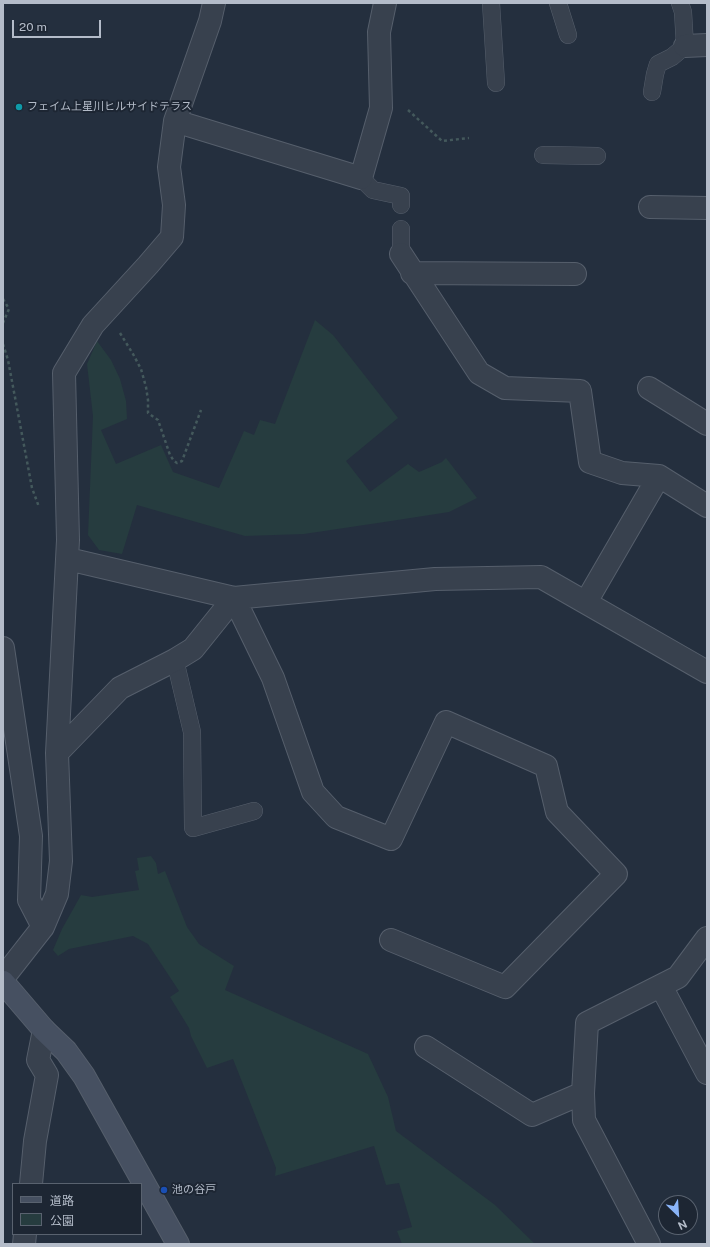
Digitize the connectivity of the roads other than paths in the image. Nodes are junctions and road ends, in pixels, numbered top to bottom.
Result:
1 (214, 3) edge
2 (385, 3) edge
3 (492, 3) edge
4 (558, 3) edge
5 (680, 3) edge
6 (568, 35) dead end
7 (707, 45) edge
8 (685, 46) junction
9 (496, 83) dead end
10 (652, 92) dead end
11 (175, 121) junction
12 (543, 155) dead end
13 (597, 156) dead end
14 (361, 178) junction
15 (401, 205) dead end
16 (650, 207) dead end
17 (707, 208) edge
18 (401, 228) dead end
19 (401, 254) joint
20 (412, 274) junction
21 (575, 274) dead end
22 (649, 388) dead end
23 (707, 424) edge
24 (659, 476) junction
25 (707, 506) edge
26 (68, 559) junction
27 (234, 598) junction
28 (586, 602) junction
29 (3, 648) edge
30 (174, 660) junction
31 (707, 672) edge
32 (57, 753) junction
33 (254, 811) dead end
34 (43, 927) junction
35 (707, 938) edge
36 (391, 940) dead end
37 (3, 978) edge
38 (3, 982) edge
39 (661, 986) junction
40 (44, 1030) junction
41 (426, 1047) dead end
42 (707, 1073) edge
43 (583, 1093) junction
44 (30, 1183) edge
45 (178, 1244) edge
46 (649, 1244) edge

1 - 11 street
2 - 14 street
3 - 9 lane
4 - 6 lane
5 - 8 lane
7 - 8 street
8 - 10 lane
11 - 14 street
11 - 26 street
12 - 13 lane
14 - 15 lane
16 - 17 street
18 - 19 lane
19 - 20 street
20 - 21 street
20 - 24 street
22 - 23 street
24 - 25 street
24 - 28 street
26 - 27 street
26 - 32 street
27 - 28 street
27 - 30 street
27 - 36 street
28 - 31 street
29 - 34 street
30 - 32 street
30 - 33 lane
32 - 34 street
34 - 37 street
35 - 39 street
38 - 40 street
39 - 42 street
39 - 43 street
40 - 44 street
40 - 45 street
41 - 43 street
43 - 46 street

